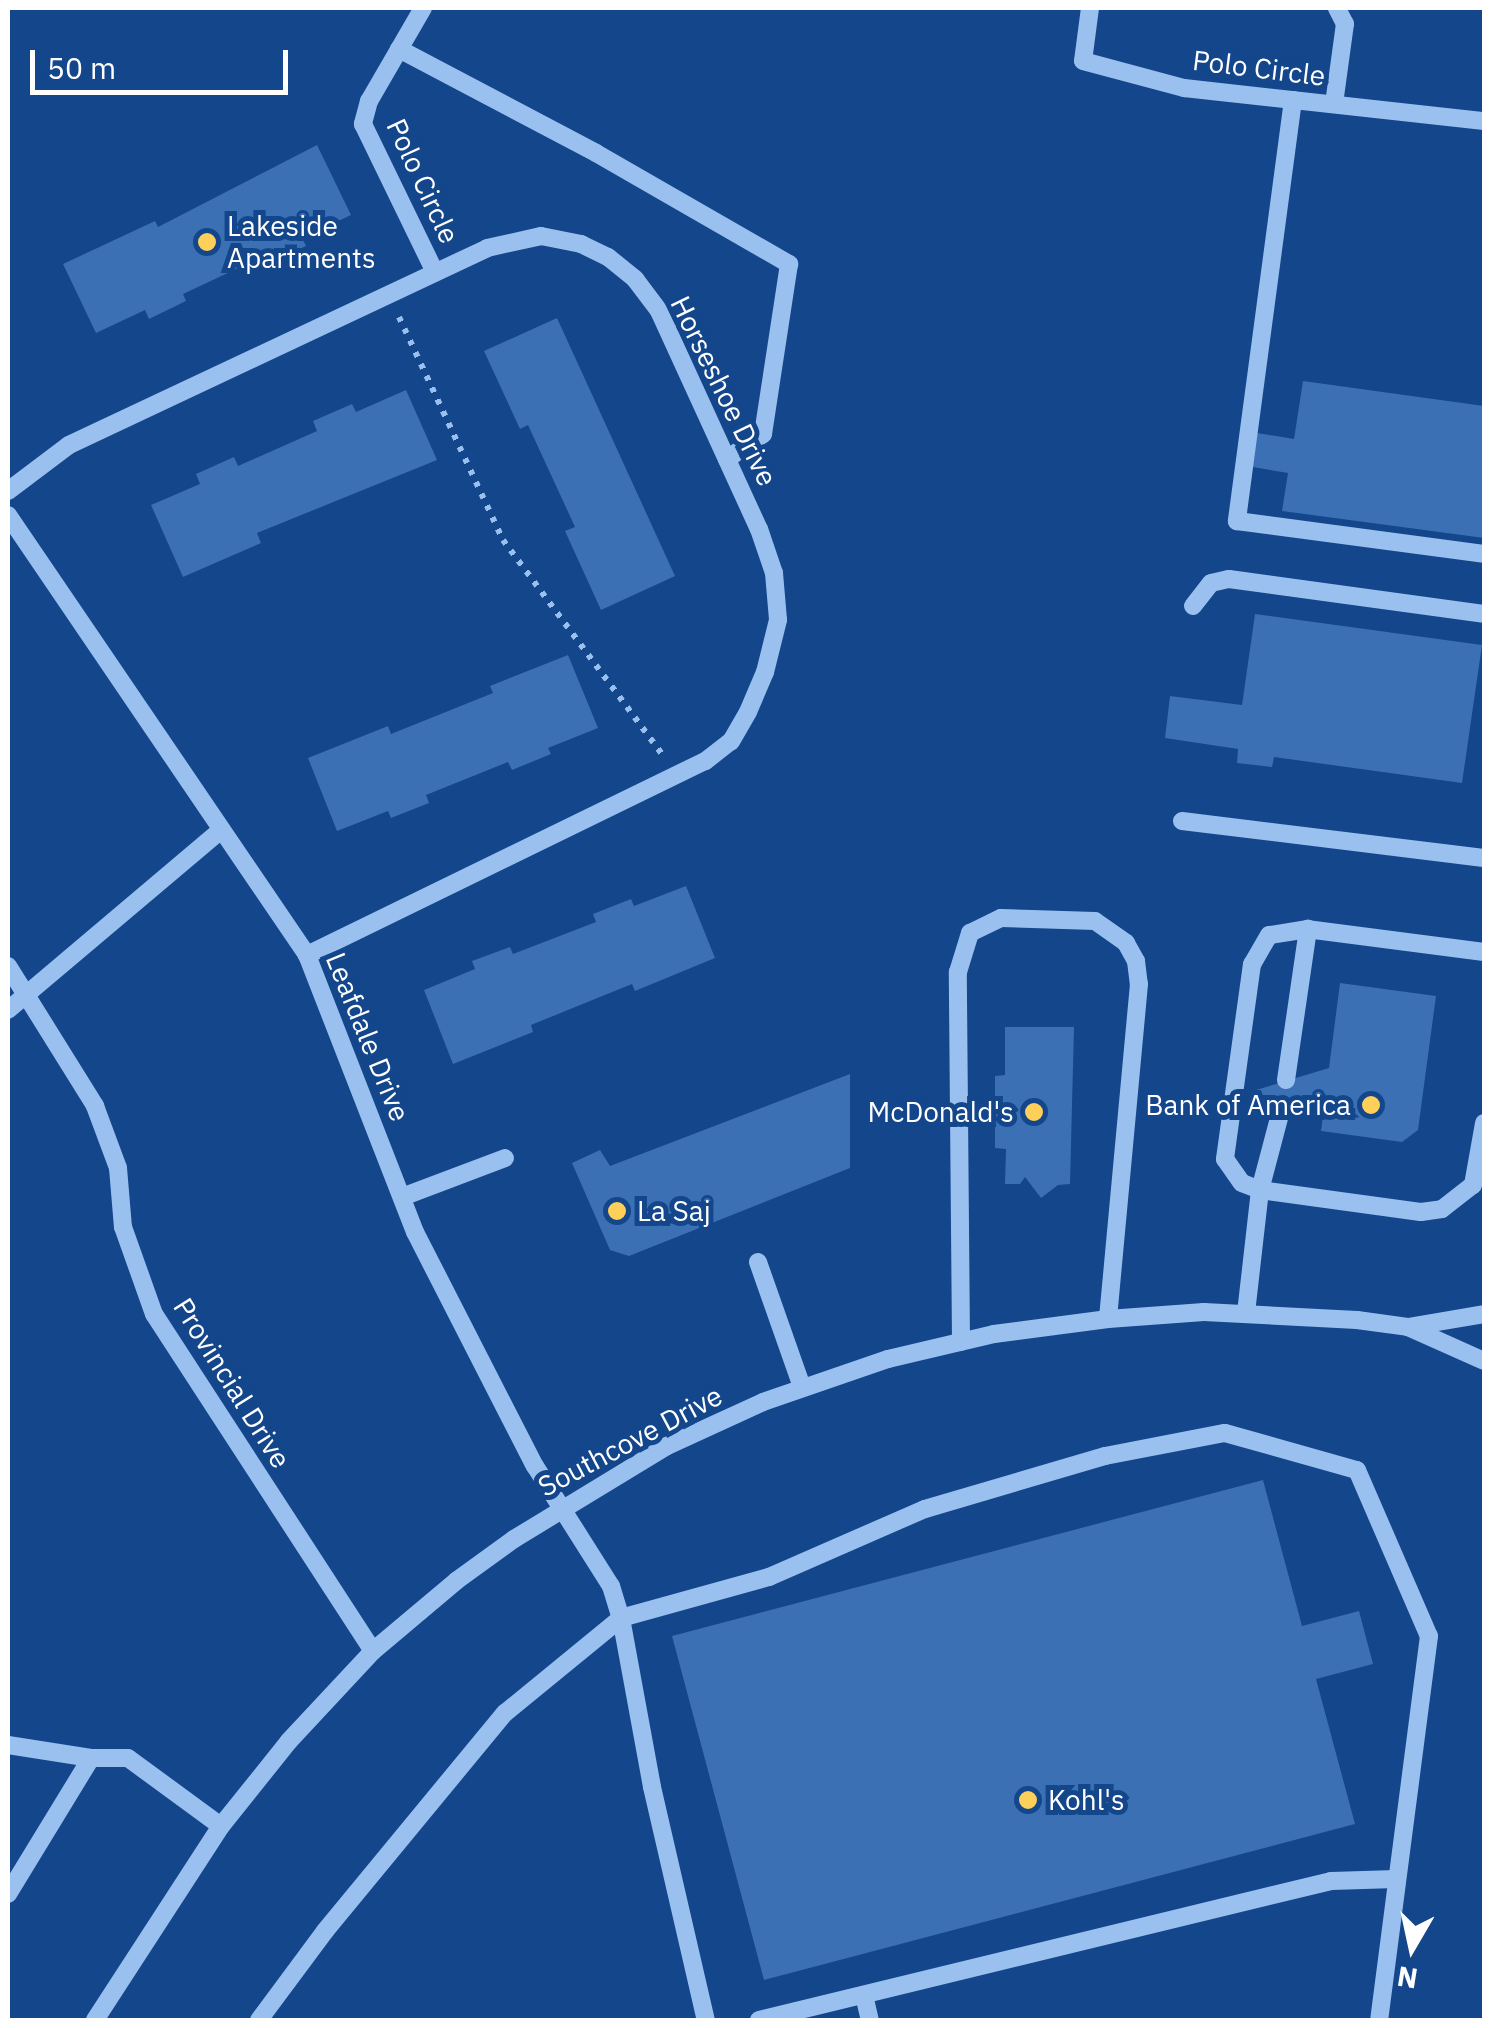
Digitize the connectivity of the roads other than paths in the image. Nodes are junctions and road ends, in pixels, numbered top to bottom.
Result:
1 (423, 8) edge
2 (1090, 8) edge
3 (1337, 8) edge
4 (399, 50) junction
5 (1293, 100) junction
6 (1334, 104) junction
7 (1484, 121) edge
8 (435, 272) junction
9 (727, 459) junction
10 (8, 491) edge
11 (8, 516) edge
12 (1484, 554) edge
13 (1193, 606) dead end
14 (1484, 614) edge
15 (1182, 822) dead end
16 (219, 832) junction
17 (1484, 858) edge
18 (1308, 929) junction
19 (1484, 952) edge
20 (307, 955) junction
21 (8, 966) edge
22 (27, 994) junction
23 (8, 1010) edge
24 (1286, 1080) dead end
25 (1282, 1107) dead end
26 (1484, 1123) edge
27 (505, 1158) dead end
28 (1260, 1190) junction
29 (402, 1197) junction
30 (758, 1262) dead end
31 (1246, 1313) junction
32 (1484, 1314) edge
33 (1108, 1319) junction
34 (1408, 1328) junction
35 (961, 1342) junction
36 (1484, 1361) edge
37 (802, 1387) junction
38 (560, 1507) junction
39 (621, 1618) junction
40 (373, 1651) junction
41 (8, 1746) edge
42 (91, 1758) junction
43 (220, 1826) junction
44 (1396, 1879) junction
45 (8, 1894) edge
46 (864, 1995) junction
47 (95, 2020) edge
48 (258, 2020) edge
49 (706, 2020) edge
50 (759, 2020) edge
51 (870, 2020) edge
52 (1379, 2020) edge

1 - 4 street, Polo Circle
2 - 5 street, Polo Circle
3 - 6 street
4 - 8 street, Polo Circle
4 - 9 street
5 - 6 street, Polo Circle
5 - 12 street
6 - 7 street, Polo Circle
8 - 9 street, Horseshoe Drive
8 - 10 street, Horseshoe Drive
9 - 20 street, Horseshoe Drive
11 - 16 street, Leafdale Drive
13 - 14 street
15 - 17 street
16 - 20 street, Leafdale Drive
16 - 22 street
18 - 19 street
18 - 24 street
18 - 28 street
20 - 29 street, Leafdale Drive
21 - 22 street, Provincial Drive
22 - 23 street
22 - 40 street, Provincial Drive
25 - 28 street
26 - 28 street
27 - 29 street
28 - 31 street
29 - 38 street, Leafdale Drive
30 - 37 street
31 - 33 street, Southcove Drive
31 - 34 street, Southcove Drive
32 - 34 street, Southcove Drive
33 - 35 street, Southcove Drive
33 - 35 street
34 - 36 street, Southcove Drive
35 - 37 street, Southcove Drive
37 - 38 street, Southcove Drive
38 - 39 street, Leafdale Drive
38 - 40 street, Southcove Drive
39 - 44 street
39 - 48 street
39 - 49 street, Leafdale Drive
40 - 43 street, Southcove Drive
41 - 42 street
42 - 43 street
42 - 45 street
43 - 47 street, Southcove Drive
44 - 46 street
44 - 52 street
46 - 50 street
46 - 51 street

